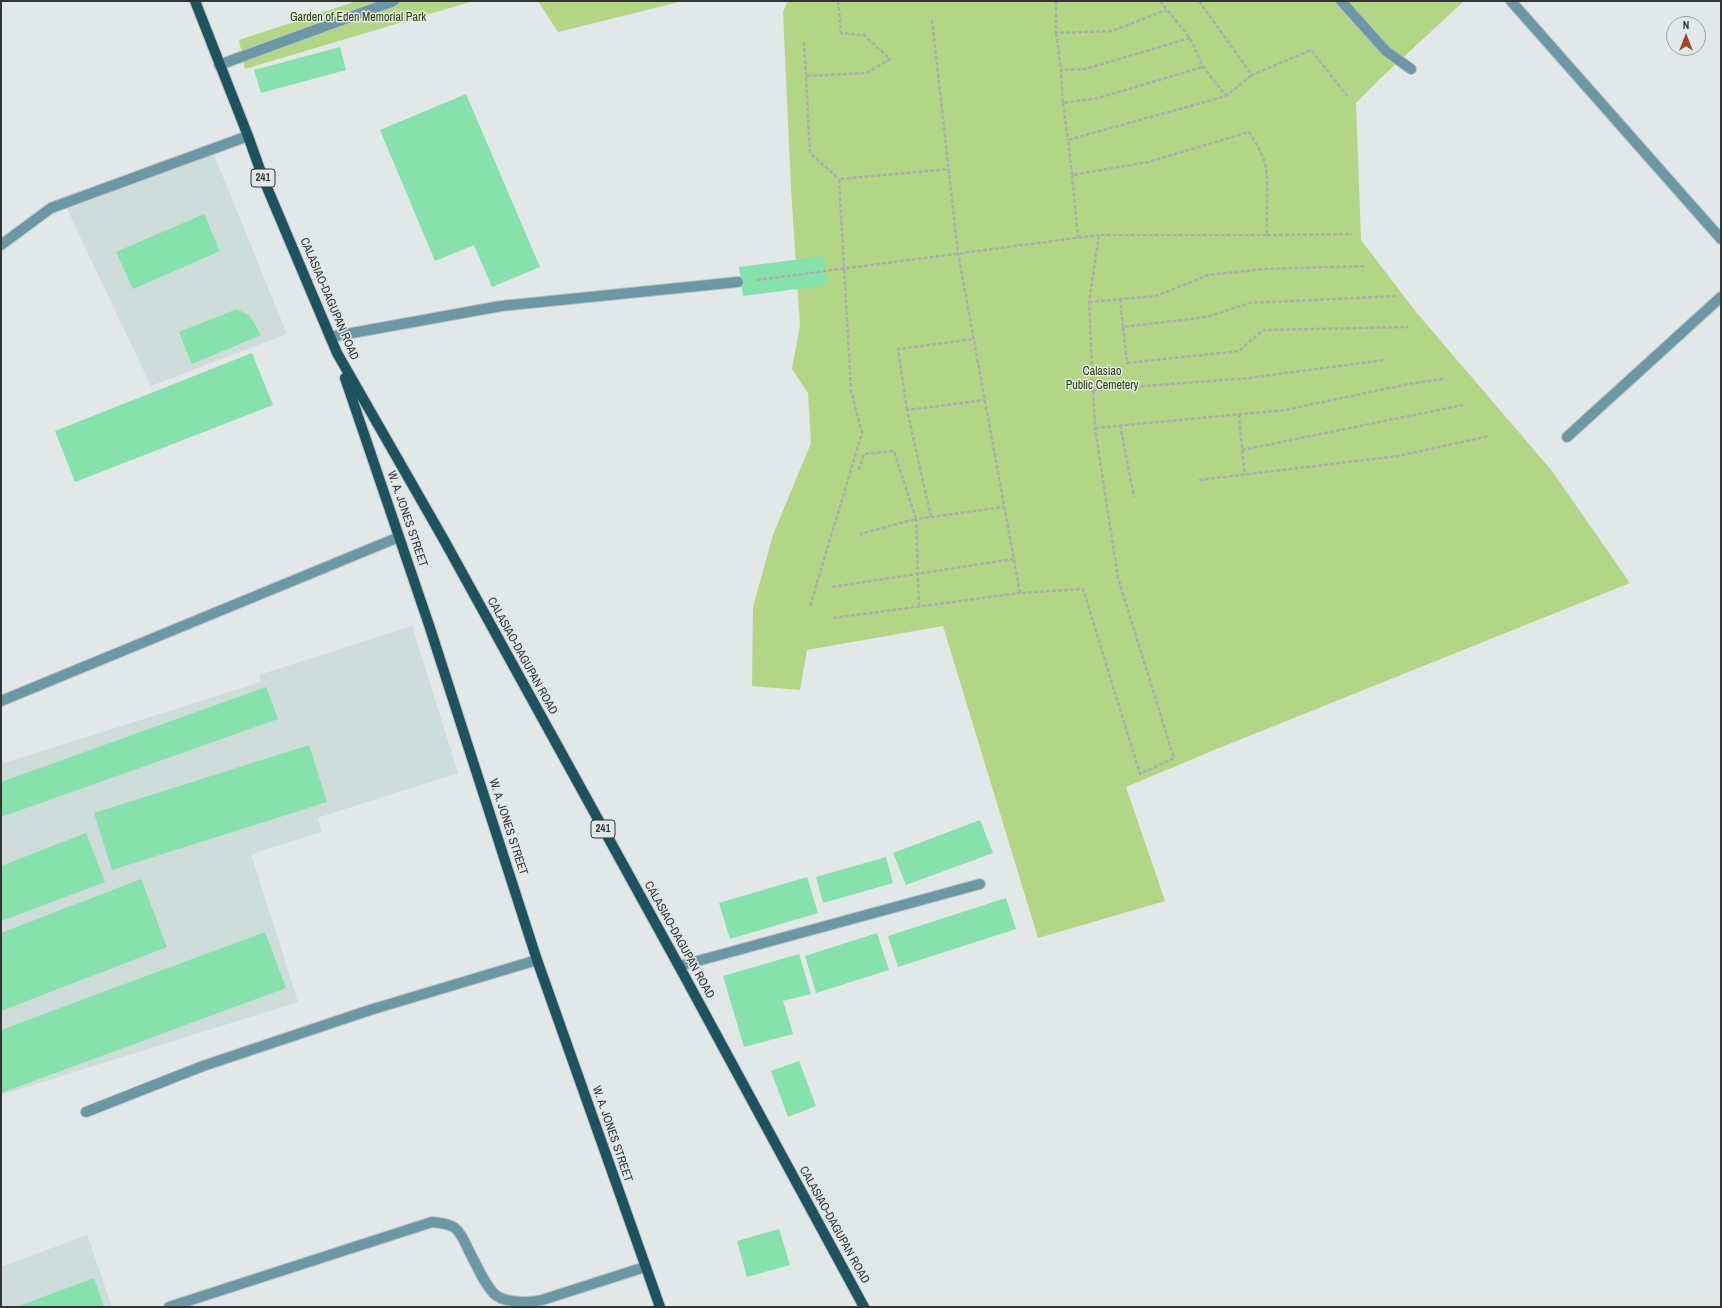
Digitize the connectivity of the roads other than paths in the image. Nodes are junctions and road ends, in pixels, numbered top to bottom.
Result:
1 (195, 1) edge
2 (394, 1) edge
3 (1341, 1) edge
4 (1511, 1) edge
5 (219, 65) junction
6 (1411, 69) dead end
7 (248, 136) junction
8 (1721, 239) edge
9 (1, 245) edge
10 (738, 282) road end
11 (1721, 298) edge
12 (330, 337) junction
13 (337, 353) junction
14 (1567, 437) dead end
15 (399, 537) junction
16 (1, 701) edge
17 (980, 884) dead end
18 (537, 960) junction
19 (678, 966) junction
20 (86, 1112) dead end
21 (644, 1267) junction
22 (169, 1307) edge
23 (660, 1307) edge
24 (864, 1307) edge

1 - 5 main road, CALASIAO-DAGUPAN ROAD / 241
2 - 5 street
3 - 6 street
4 - 8 street
5 - 7 main road, CALASIAO-DAGUPAN ROAD / 241
7 - 9 street
7 - 12 main road, CALASIAO-DAGUPAN ROAD / 241
10 - 12 street
11 - 14 street
12 - 13 main road, CALASIAO-DAGUPAN ROAD / 241
13 - 15 main road, W. A. JONES STREET
13 - 19 main road, CALASIAO-DAGUPAN ROAD / 241
15 - 16 street
15 - 18 main road, W. A. JONES STREET
17 - 19 street
18 - 20 street
18 - 21 main road, W. A. JONES STREET
19 - 24 main road, CALASIAO-DAGUPAN ROAD / 241
21 - 22 street
21 - 23 main road, W. A. JONES STREET

